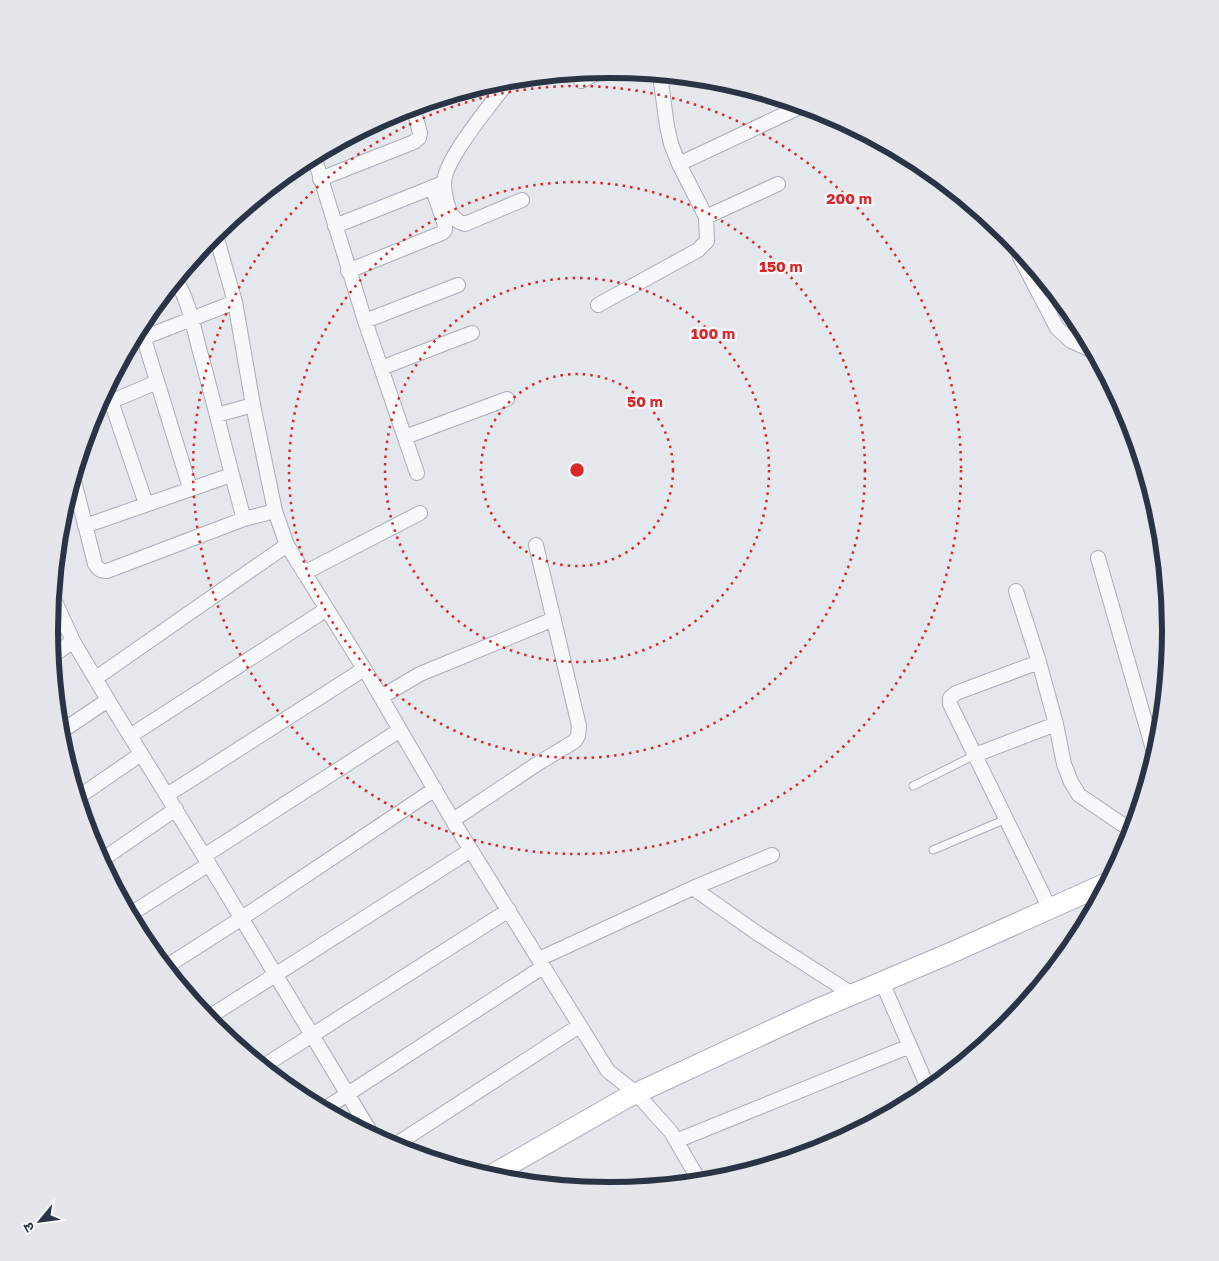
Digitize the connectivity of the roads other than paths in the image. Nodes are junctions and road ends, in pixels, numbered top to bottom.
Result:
1 (584, 79) edge
2 (581, 81) dead end
3 (661, 81) edge
4 (503, 89) edge
5 (793, 110) edge
6 (414, 115) edge
7 (316, 164) edge
8 (679, 164) junction
9 (320, 179) junction
10 (778, 184) dead end
11 (438, 185) junction
12 (522, 200) dead end
13 (706, 217) junction
14 (335, 226) junction
15 (218, 241) edge
16 (1026, 268) edge
17 (348, 271) junction
18 (179, 285) edge
19 (458, 285) dead end
20 (235, 302) junction
21 (598, 305) dead end
22 (191, 318) junction
23 (365, 321) junction
24 (145, 333) edge
25 (472, 333) dead end
26 (140, 340) edge
27 (1084, 347) edge
28 (381, 368) junction
29 (157, 382) junction
30 (507, 399) dead end
31 (111, 402) junction
32 (106, 404) edge
33 (253, 405) junction
34 (217, 415) junction
35 (405, 437) junction
36 (417, 474) dead end
37 (231, 475) junction
38 (190, 488) junction
39 (75, 491) edge
40 (146, 504) junction
41 (275, 511) junction
42 (420, 513) dead end
43 (244, 519) junction
44 (85, 526) junction
45 (287, 544) junction
46 (536, 545) dead end
47 (1098, 558) dead end
48 (304, 573) junction
49 (1016, 591) dead end
50 (59, 609) edge
51 (327, 609) junction
52 (554, 619) junction
53 (73, 641) junction
54 (59, 651) edge
55 (1039, 662) junction
56 (364, 669) junction
57 (96, 678) junction
58 (381, 697) junction
59 (108, 700) junction
60 (1056, 724) junction
61 (66, 728) edge
62 (400, 730) junction
63 (130, 736) junction
64 (1150, 740) edge
65 (142, 754) junction
66 (975, 755) junction
67 (913, 786) dead end
68 (435, 789) junction
69 (83, 794) edge
70 (167, 796) junction
71 (176, 809) junction
72 (1006, 819) junction
73 (452, 820) junction
74 (1125, 826) edge
75 (471, 850) junction
76 (933, 850) dead end
77 (772, 855) dead end
78 (106, 857) edge
79 (206, 860) junction
80 (1099, 887) edge
81 (693, 888) junction
82 (1050, 909) junction
83 (509, 910) junction
84 (134, 911) edge
85 (242, 918) junction
86 (541, 963) junction
87 (170, 964) edge
88 (275, 974) junction
89 (882, 982) junction
90 (852, 994) junction
91 (213, 1014) edge
92 (579, 1026) junction
93 (312, 1035) junction
94 (910, 1046) junction
95 (267, 1063) edge
96 (926, 1082) edge
97 (636, 1094) junction
98 (348, 1095) junction
99 (329, 1106) edge
100 (367, 1127) edge
101 (676, 1140) junction
102 (401, 1141) edge
103 (498, 1171) edge
104 (696, 1176) edge

1 - 2 street
3 - 8 street
4 - 11 street
5 - 8 street
6 - 9 street
7 - 9 street
8 - 13 street
9 - 14 street
10 - 13 street
11 - 12 street
11 - 14 street
11 - 17 street
13 - 21 street
14 - 17 street
15 - 20 street
16 - 27 street
17 - 23 street
18 - 22 street
19 - 23 street
20 - 22 street
20 - 33 street
22 - 24 street
22 - 34 street
23 - 28 street
25 - 28 street
26 - 29 street
28 - 35 street
29 - 31 street
29 - 38 street
30 - 35 street
31 - 32 street
31 - 40 street
33 - 34 street
33 - 41 street
34 - 37 street
35 - 36 street
37 - 38 street
37 - 43 street
38 - 40 street
39 - 44 street
40 - 44 street
41 - 43 street
41 - 45 street
42 - 48 street
43 - 44 street
45 - 48 street
45 - 57 street
46 - 52 street
47 - 64 street
48 - 51 street
49 - 55 street
50 - 53 street
51 - 56 street
51 - 63 street
52 - 58 street
52 - 73 street
53 - 54 street
53 - 57 street
55 - 60 street
55 - 66 street
56 - 58 street
56 - 70 street
57 - 59 street
58 - 62 street
59 - 61 street
59 - 63 street
60 - 66 street
60 - 74 street
62 - 68 street
62 - 79 street
63 - 65 street
65 - 69 street
65 - 70 street
66 - 67 lane
66 - 72 street
68 - 73 street
68 - 85 street
70 - 71 street
71 - 78 street
71 - 79 street
72 - 76 lane
72 - 82 street
73 - 75 street
75 - 83 street
75 - 88 street
77 - 81 street
79 - 84 street
79 - 85 street
80 - 82 street
81 - 86 street
81 - 90 street
82 - 89 street
83 - 86 street
83 - 93 street
85 - 87 street
85 - 88 street
86 - 92 street
86 - 98 street
88 - 91 street
88 - 93 street
89 - 90 street
89 - 94 street
90 - 97 street
92 - 97 street
92 - 102 street
93 - 95 street
93 - 98 street
94 - 96 street
94 - 101 street
97 - 101 street
97 - 103 street
98 - 99 street
98 - 100 street
101 - 104 street

